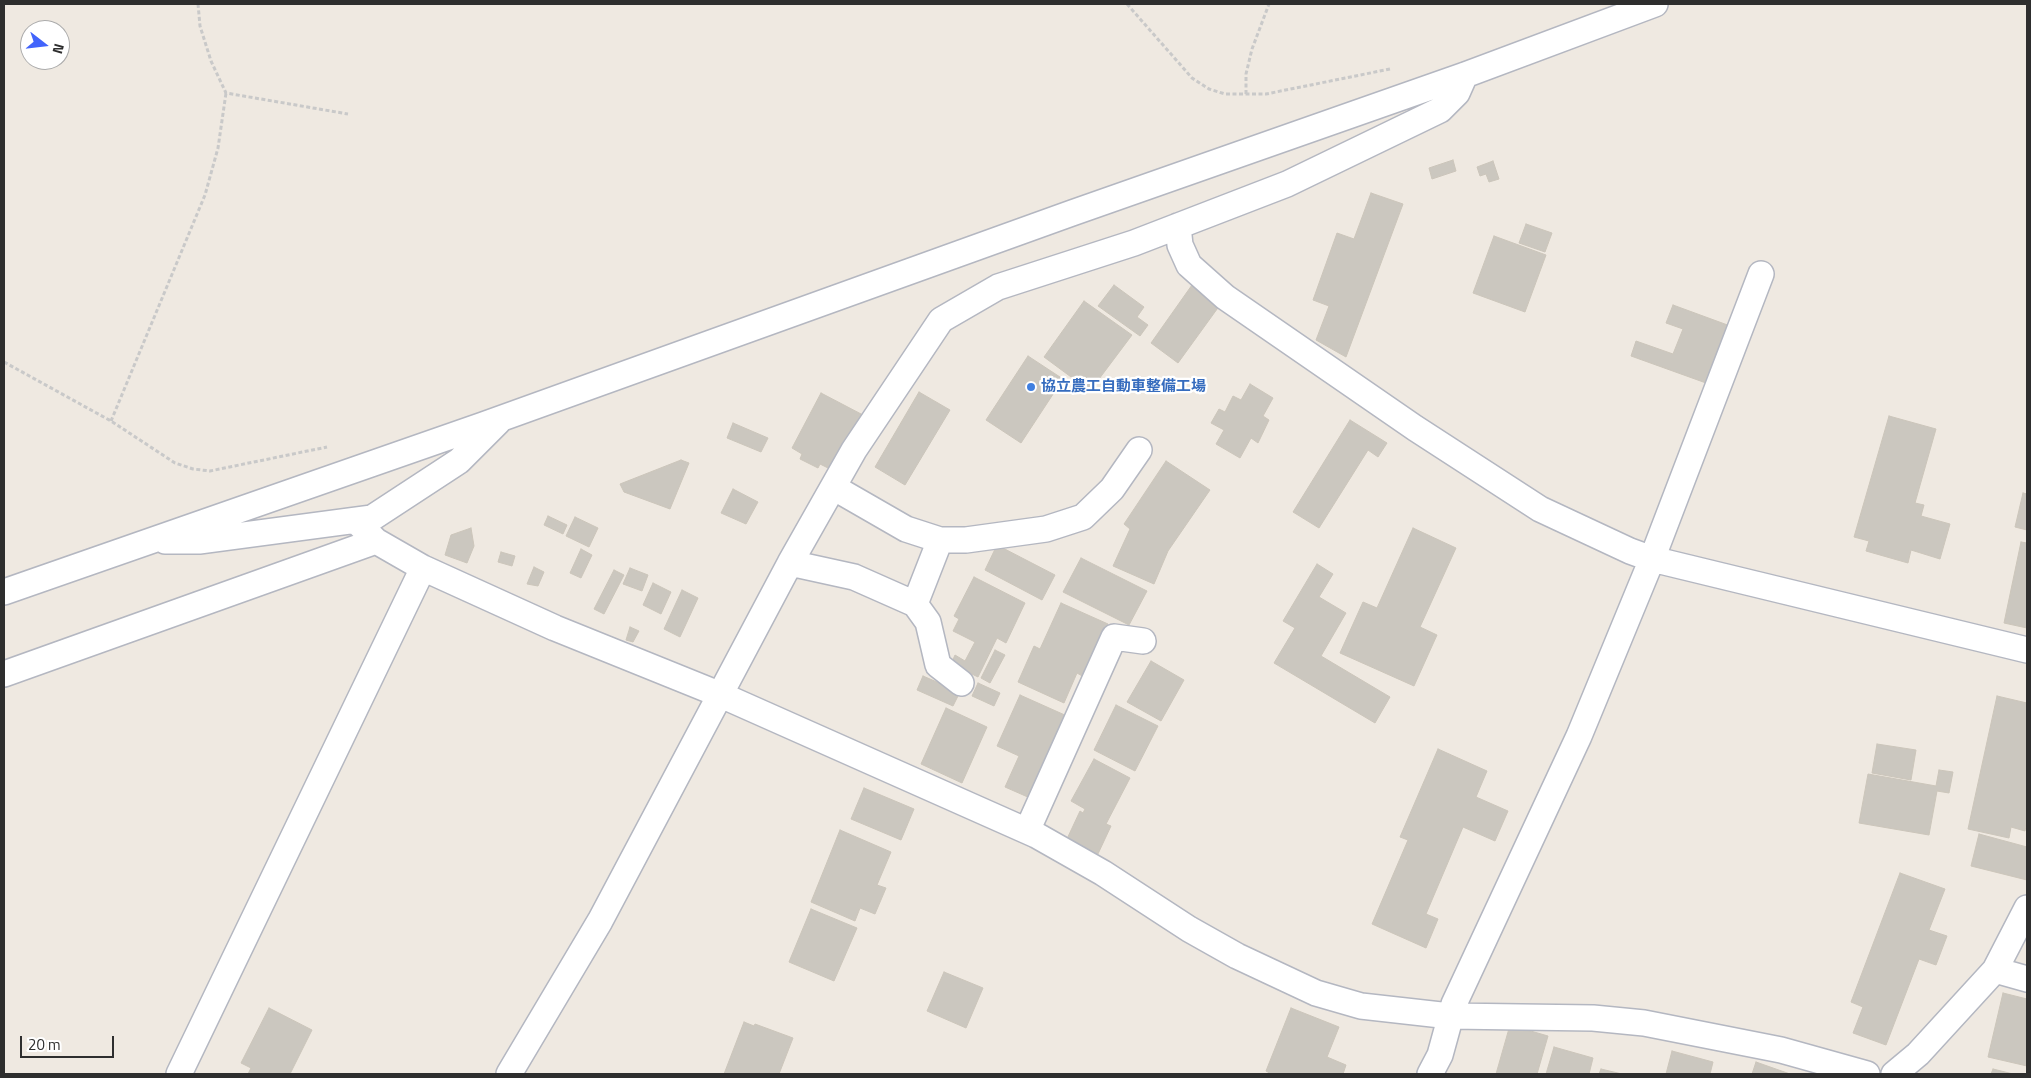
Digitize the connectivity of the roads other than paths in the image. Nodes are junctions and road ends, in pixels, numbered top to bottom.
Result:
1 (1655, 4) edge
2 (1465, 74) junction
3 (1178, 226) junction
4 (1761, 274) dead end
5 (504, 417) junction
6 (1139, 450) dead end
7 (833, 487) junction
8 (356, 521) junction
9 (940, 540) junction
10 (148, 541) junction
11 (376, 541) junction
12 (1652, 559) junction
13 (790, 563) junction
14 (423, 568) junction
15 (4, 592) edge
16 (915, 604) junction
17 (1143, 641) dead end
18 (2027, 650) edge
19 (4, 674) edge
20 (961, 683) dead end
21 (721, 694) junction
22 (1027, 831) junction
23 (2027, 908) edge
24 (1995, 970) junction
25 (2027, 978) edge
26 (1450, 1016) junction
27 (179, 1074) edge
28 (509, 1074) edge
29 (1430, 1074) edge
30 (1867, 1074) edge
31 (1894, 1074) edge

1 - 2 street
2 - 3 street
2 - 5 street
3 - 7 street
3 - 12 street
4 - 12 street
5 - 8 street
5 - 10 street
6 - 9 street
7 - 9 street
7 - 13 street
8 - 10 street
8 - 11 street
9 - 16 street
10 - 15 street
11 - 14 street
11 - 19 street
12 - 18 street
12 - 26 street
13 - 16 street
13 - 21 street
14 - 21 street
14 - 27 street
16 - 20 street
17 - 22 street
21 - 22 street
21 - 28 street
22 - 26 street
23 - 24 street
24 - 25 street
24 - 31 street
26 - 29 street
26 - 30 street

